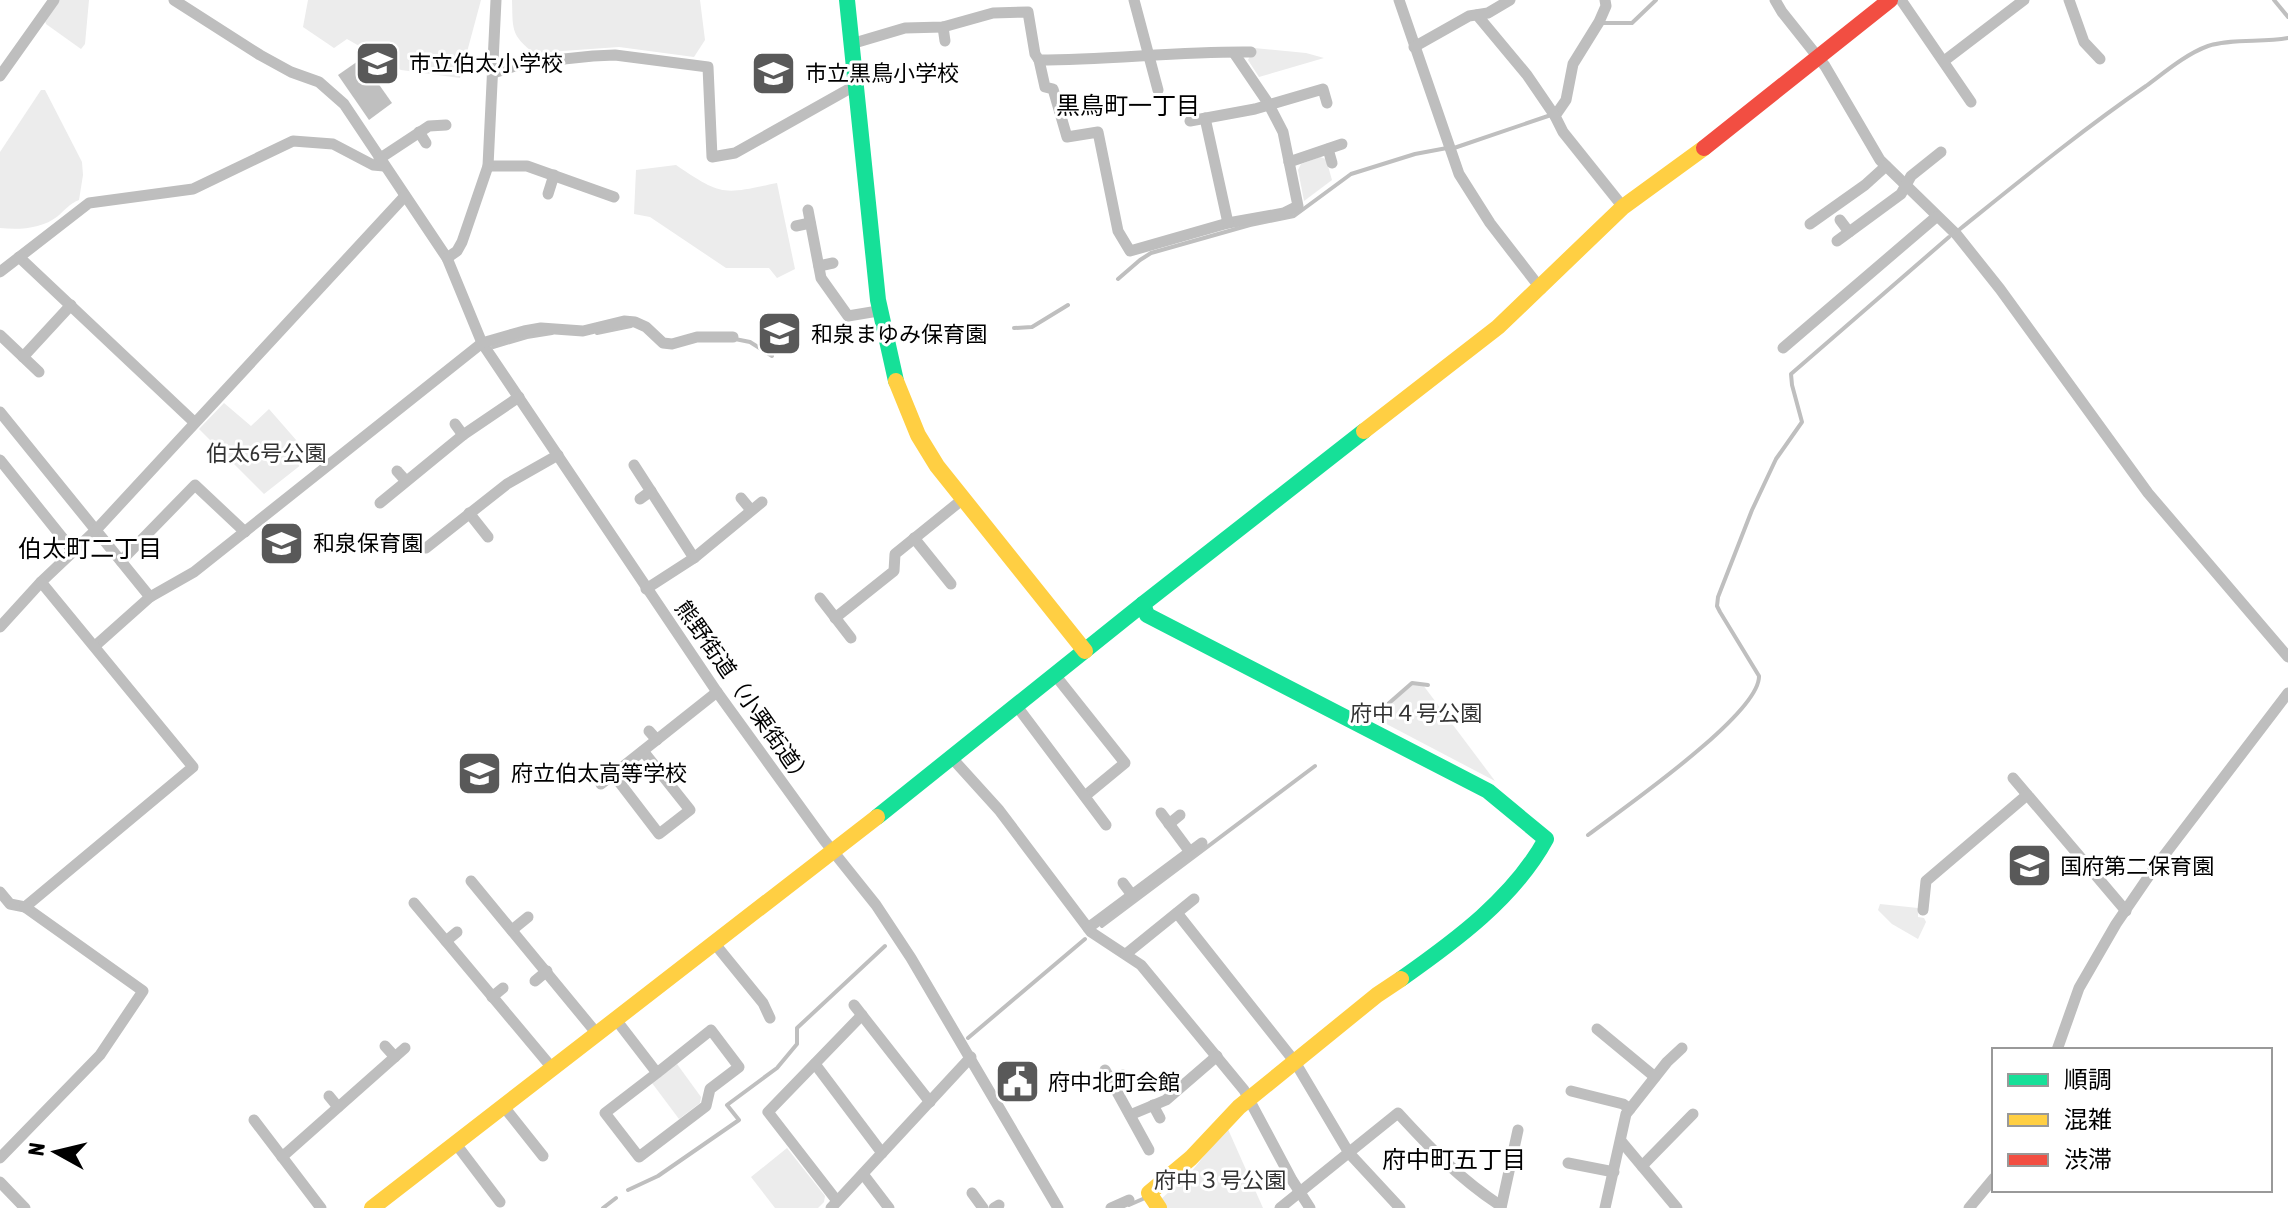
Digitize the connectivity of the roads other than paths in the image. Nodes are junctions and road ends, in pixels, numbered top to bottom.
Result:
1 (54, 0) edge
2 (174, 0) edge
3 (496, 0) edge
4 (847, 0) edge
5 (1134, 0) edge
6 (1399, 0) edge
7 (1510, 0) edge
8 (1605, 0) edge
9 (1775, 0) edge
10 (1890, 0) edge
11 (1901, 0) edge
12 (2024, 0) edge
13 (2069, 0) edge
14 (1477, 15) junction
15 (943, 27) junction
16 (945, 41) dead end
17 (851, 44) junction
18 (1414, 47) junction
19 (1251, 52) dead end
20 (1149, 53) junction
21 (1234, 53) junction
22 (1818, 57) junction
23 (2100, 59) dead end
24 (1039, 60) junction
25 (1944, 61) junction
26 (493, 73) junction
27 (0, 76) edge
28 (856, 85) junction
29 (1158, 90) dead end
30 (1971, 102) dead end
31 (1268, 103) junction
32 (1327, 103) dead end
33 (1555, 116) junction
34 (1205, 118) junction
35 (1190, 121) dead end
36 (446, 125) dead end
37 (419, 132) junction
38 (426, 143) dead end
39 (1342, 144) dead end
40 (1328, 149) junction
41 (1941, 152) dead end
42 (382, 162) junction
43 (1289, 162) junction
44 (1332, 163) dead end
45 (488, 166) junction
46 (1886, 166) junction
47 (554, 175) junction
48 (1905, 186) junction
49 (548, 194) dead end
50 (405, 196) junction
51 (614, 197) dead end
52 (1623, 207) junction
53 (808, 210) dead end
54 (1936, 217) junction
55 (1840, 220) dead end
56 (810, 223) junction
57 (1228, 223) junction
58 (1810, 224) dead end
59 (796, 226) dead end
60 (1849, 232) junction
61 (1837, 241) dead end
62 (19, 257) junction
63 (447, 258) junction
64 (833, 263) dead end
65 (819, 266) junction
66 (0, 272) edge
67 (1541, 289) junction
68 (1824, 294) dead end
69 (71, 305) junction
70 (1834, 305) junction
71 (878, 311) junction
72 (1784, 327) dead end
73 (0, 335) edge
74 (733, 337) dead end
75 (1794, 339) junction
76 (482, 343) junction
77 (1783, 348) dead end
78 (23, 357) junction
79 (39, 372) dead end
80 (519, 397) junction
81 (0, 412) edge
82 (194, 422) junction
83 (455, 424) dead end
84 (463, 435) junction
85 (558, 455) junction
86 (0, 460) edge
87 (634, 465) dead end
88 (397, 471) dead end
89 (406, 481) junction
90 (651, 491) junction
91 (741, 498) dead end
92 (640, 499) dead end
93 (963, 499) junction
94 (762, 502) dead end
95 (380, 503) dead end
96 (751, 510) junction
97 (469, 513) junction
98 (96, 530) junction
99 (245, 532) junction
100 (488, 537) dead end
101 (914, 538) junction
102 (426, 548) dead end
103 (73, 551) junction
104 (694, 558) junction
105 (121, 561) junction
106 (41, 582) junction
107 (951, 584) dead end
108 (646, 589) junction
109 (150, 597) junction
110 (820, 598) dead end
111 (1143, 604) junction
112 (835, 618) junction
113 (0, 627) edge
114 (851, 638) dead end
115 (95, 646) junction
116 (1085, 651) junction
117 (2288, 657) edge
118 (1055, 675) junction
119 (717, 692) junction
120 (2288, 693) edge
121 (1016, 705) junction
122 (643, 751) junction
123 (951, 757) junction
124 (613, 774) junction
125 (2013, 778) dead end
126 (601, 784) dead end
127 (2027, 795) junction
128 (1085, 796) junction
129 (1161, 813) dead end
130 (1180, 815) dead end
131 (1169, 824) junction
132 (1106, 825) dead end
133 (1202, 843) dead end
134 (833, 852) junction
135 (1190, 852) junction
136 (471, 881) dead end
137 (1123, 883) dead end
138 (0, 892) edge
139 (1132, 895) junction
140 (1194, 899) dead end
141 (414, 903) dead end
142 (25, 907) junction
143 (1923, 910) dead end
144 (2126, 911) junction
145 (1177, 913) junction
146 (528, 917) dead end
147 (1088, 928) junction
148 (512, 930) junction
149 (457, 932) dead end
150 (446, 941) junction
151 (715, 944) junction
152 (1126, 954) junction
153 (547, 971) junction
154 (535, 981) dead end
155 (503, 988) dead end
156 (492, 997) junction
157 (854, 1005) dead end
158 (862, 1015) junction
159 (770, 1018) dead end
160 (617, 1021) junction
161 (1597, 1029) dead end
162 (598, 1035) junction
163 (385, 1046) dead end
164 (405, 1048) dead end
165 (1682, 1048) dead end
166 (2058, 1048) edge
167 (1217, 1056) junction
168 (395, 1057) junction
169 (971, 1057) junction
170 (1295, 1062) junction
171 (815, 1064) junction
172 (553, 1069) junction
173 (1105, 1070) dead end
174 (657, 1073) junction
175 (1123, 1075) dead end
176 (1655, 1077) junction
177 (1112, 1082) junction
178 (1571, 1091) dead end
179 (329, 1096) dead end
180 (1250, 1098) junction
181 (930, 1102) junction
182 (1153, 1105) junction
183 (338, 1107) junction
184 (504, 1107) junction
185 (1630, 1109) junction
186 (1693, 1114) dead end
187 (1130, 1115) junction
188 (1160, 1118) dead end
189 (254, 1120) dead end
190 (1518, 1130) dead end
191 (1621, 1141) junction
192 (456, 1144) junction
193 (1149, 1150) dead end
194 (882, 1153) junction
195 (1349, 1153) junction
196 (543, 1156) dead end
197 (282, 1157) junction
198 (0, 1158) edge
199 (1568, 1163) dead end
200 (1642, 1166) junction
201 (1614, 1172) junction
202 (863, 1174) junction
203 (1992, 1180) edge
204 (0, 1182) edge
205 (972, 1193) dead end
206 (1300, 1193) junction
207 (1129, 1200) dead end
208 (500, 1202) dead end
209 (834, 1204) edge
210 (1501, 1207) edge
211 (25, 1208) edge
212 (321, 1208) edge
213 (372, 1208) edge
214 (889, 1208) edge
215 (983, 1208) edge
216 (1058, 1208) edge
217 (1111, 1208) edge
218 (1159, 1208) edge
219 (1280, 1208) edge
220 (1310, 1208) edge
221 (1400, 1208) edge
222 (1605, 1208) edge
223 (1677, 1208) edge
224 (1969, 1208) edge

1 - 27 street
2 - 42 street, 熊野街道（小栗街道）
3 - 26 street
4 - 17 street
5 - 20 street
6 - 18 street
7 - 14 street
8 - 33 street
9 - 22 street
10 - 22 street
11 - 25 street
12 - 25 street
13 - 23 street
14 - 18 street
14 - 33 street
15 - 16 street
15 - 17 street
15 - 24 street
17 - 28 street
18 - 67 street
19 - 21 street
20 - 21 street
20 - 24 street
20 - 29 street
21 - 31 street
22 - 46 street
22 - 52 street
24 - 57 street
25 - 30 street
26 - 28 street
26 - 45 street
28 - 71 street
31 - 32 street
31 - 34 street
31 - 43 street
33 - 52 street
34 - 35 street
34 - 57 street
36 - 37 street
37 - 38 street
37 - 42 street
39 - 40 street
40 - 43 street
40 - 44 street
41 - 48 street
42 - 50 street, 熊野街道（小栗街道）
42 - 62 street
43 - 57 street
45 - 47 street
45 - 63 street
46 - 48 street
46 - 58 street
47 - 49 street
47 - 51 street
48 - 54 street
48 - 60 street
50 - 63 street, 熊野街道（小栗街道）
50 - 82 street
52 - 67 street
53 - 56 street
54 - 70 street
54 - 117 street
55 - 60 street
56 - 59 street
56 - 65 street
60 - 61 street
62 - 66 street
62 - 69 street
63 - 76 street, 熊野街道（小栗街道）
64 - 65 street
65 - 71 street
67 - 111 street
68 - 70 street
69 - 78 street
69 - 82 street
70 - 75 street
71 - 93 street
72 - 75 street
73 - 78 street
74 - 76 street
75 - 77 street
76 - 80 street, 熊野街道（小栗街道）
76 - 99 street
78 - 79 street
80 - 84 street
80 - 85 street, 熊野街道（小栗街道）
81 - 98 street
82 - 98 street
83 - 84 street
84 - 89 street
85 - 97 street
85 - 108 street, 熊野街道（小栗街道）
86 - 103 street
87 - 90 street
88 - 89 street
89 - 95 street
90 - 92 street
90 - 104 street
91 - 96 street
93 - 101 street
93 - 116 street
94 - 96 street
96 - 104 street
97 - 100 street
97 - 102 street
98 - 103 street
98 - 105 street
99 - 105 street
99 - 109 street
101 - 107 street
101 - 112 street
103 - 106 street
104 - 108 street
105 - 109 street
106 - 113 street
106 - 115 street
108 - 119 street, 熊野街道（小栗街道）
109 - 115 street
110 - 112 street
111 - 116 street
111 - 170 street
112 - 114 street
115 - 142 street
116 - 118 street
118 - 121 street
118 - 128 street
119 - 122 street
119 - 134 street, 熊野街道（小栗街道）
120 - 144 street
121 - 123 street
121 - 128 street
122 - 124 street
122 - 124 street
123 - 134 street
123 - 147 street
124 - 126 street
125 - 127 street
127 - 143 street
127 - 144 street
128 - 132 street
129 - 131 street
130 - 131 street
131 - 135 street
133 - 135 street
134 - 151 street
134 - 169 street, 熊野街道（小栗街道）
135 - 139 street
136 - 148 street
137 - 139 street
138 - 142 street
139 - 147 street
140 - 145 street
141 - 150 street
142 - 198 street
144 - 166 street
145 - 152 street
145 - 170 street
146 - 148 street
147 - 152 street
148 - 153 street
149 - 150 street
150 - 156 street
151 - 159 street
151 - 160 street
152 - 167 street
153 - 154 street
153 - 162 street
155 - 156 street
156 - 172 street
157 - 158 street
158 - 171 street
158 - 181 street
160 - 162 street
160 - 174 street
161 - 176 street
162 - 172 street
163 - 168 street
164 - 168 street
165 - 176 street
167 - 180 street
167 - 182 street
168 - 183 street
169 - 181 street
169 - 216 street, 熊野街道（小栗街道）
170 - 180 street
170 - 195 street
171 - 194 street
171 - 209 street
172 - 184 street
173 - 177 street
174 - 174 street
175 - 177 street
176 - 185 street
177 - 187 street
178 - 185 street
179 - 183 street
180 - 206 street
180 - 218 street
181 - 194 street
182 - 187 street
182 - 188 street
183 - 197 street
184 - 192 street
184 - 196 street
185 - 191 street
186 - 200 street
187 - 193 street
189 - 197 street
190 - 210 street
191 - 200 street
191 - 201 street
192 - 208 street
192 - 213 street
194 - 202 street
195 - 206 street
195 - 210 street
195 - 221 street
197 - 212 street
199 - 201 street
200 - 223 street
201 - 222 street
202 - 209 street
202 - 214 street
203 - 224 street
204 - 211 street
205 - 215 street
206 - 219 street
206 - 220 street
207 - 217 street

